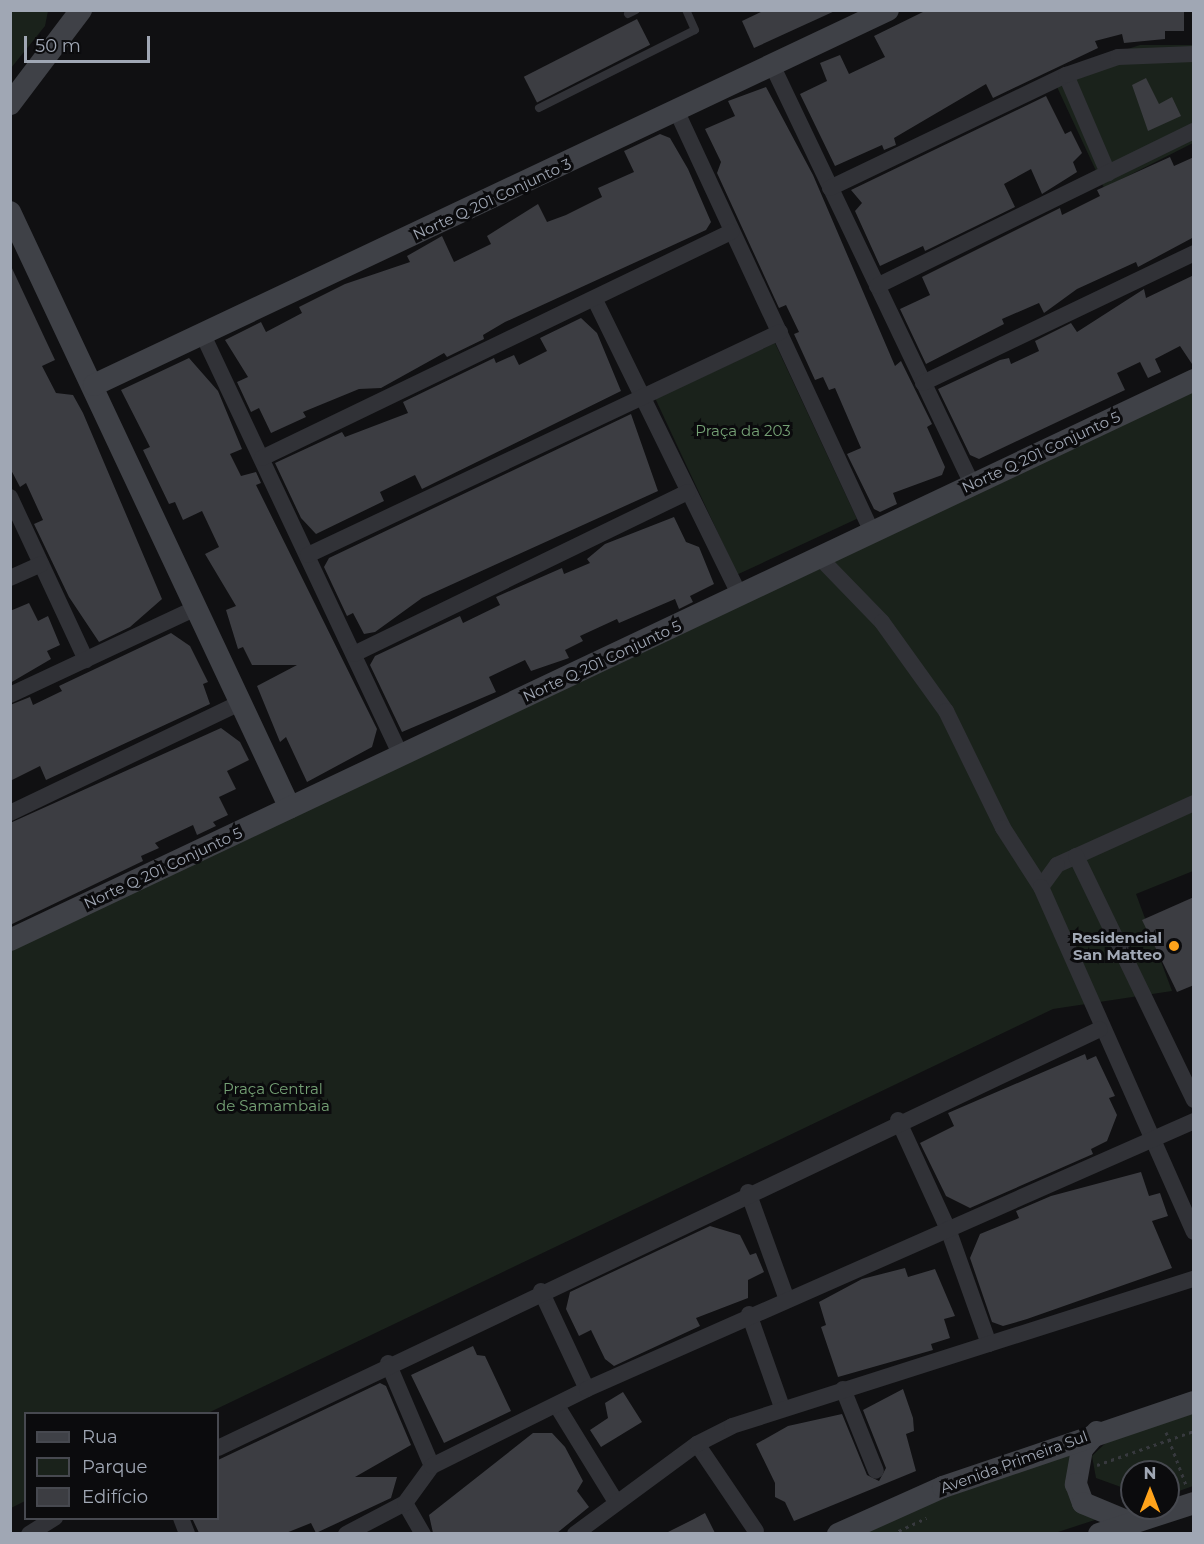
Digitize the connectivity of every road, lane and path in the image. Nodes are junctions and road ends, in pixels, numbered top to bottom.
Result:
1 (81, 10) edge
2 (686, 10) edge
3 (883, 12) edge
4 (64, 20) edge
5 (1194, 54) edge
6 (773, 67) junction
7 (1066, 75) junction
8 (10, 104) edge
9 (539, 108) dead end
10 (677, 112) junction
11 (1194, 131) edge
12 (1108, 173) junction
13 (830, 188) junction
14 (10, 212) edge
15 (730, 232) junction
16 (1194, 253) edge
17 (877, 286) junction
18 (595, 300) junction
19 (780, 332) junction
20 (203, 335) junction
21 (1194, 380) edge
22 (923, 383) junction
23 (94, 385) junction
24 (640, 399) junction
25 (262, 458) junction
26 (972, 486) junction
27 (688, 492) junction
28 (10, 497) edge
29 (872, 533) junction
30 (308, 555) junction
31 (820, 558) junction
32 (41, 564) junction
33 (10, 578) edge
34 (740, 596) junction
35 (194, 609) junction
36 (354, 654) junction
37 (86, 660) junction
38 (10, 695) edge
39 (238, 704) junction
40 (401, 756) junction
41 (1194, 803) edge
42 (290, 808) junction
43 (10, 813) edge
44 (1076, 856) junction
45 (1041, 887) junction
46 (10, 940) edge
47 (1100, 1029) junction
48 (1194, 1100) edge
49 (898, 1120) junction
50 (1194, 1121) edge
51 (1152, 1138) junction
52 (748, 1192) junction
53 (948, 1229) junction
54 (1194, 1233) edge
55 (1194, 1279) edge
56 (541, 1291) junction
57 (786, 1297) junction
58 (749, 1314) junction
59 (989, 1344) junction
60 (388, 1363) junction
61 (587, 1389) junction
62 (843, 1389) junction
63 (1194, 1402) edge
64 (557, 1406) junction
65 (782, 1407) junction
66 (1159, 1412) junction
67 (1194, 1431) edge
68 (1097, 1432) junction
69 (1169, 1441) junction
70 (697, 1444) junction
71 (219, 1448) edge
72 (432, 1466) junction
73 (876, 1471) dead end
74 (1075, 1471) junction
75 (616, 1502) junction
76 (405, 1503) junction
77 (1193, 1503) edge
78 (932, 1515) dead end
79 (52, 1520) edge
80 (1129, 1522) junction
81 (756, 1531) dead end
82 (29, 1533) edge
83 (346, 1533) edge
84 (423, 1533) edge
85 (575, 1533) edge
86 (838, 1533) edge
87 (892, 1533) edge
88 (1099, 1533) edge

1 - 4 street
2 - 9 lane
3 - 6 street, Norte Q 201 Conjunto 3
4 - 8 street
5 - 7 street
6 - 10 street, Norte Q 201 Conjunto 3
6 - 13 street
7 - 12 street
7 - 13 street
10 - 15 street
10 - 20 street, Norte Q 201 Conjunto 3
11 - 12 street
12 - 17 street
13 - 17 street
14 - 23 street
15 - 18 street
15 - 19 street
16 - 22 street
17 - 22 street
18 - 24 street
18 - 25 street
19 - 24 street
19 - 29 street
20 - 23 street, Norte Q 201 Conjunto 3
20 - 25 street
21 - 26 street, Norte Q 201 Conjunto 5
22 - 26 street
23 - 35 street
24 - 27 street
24 - 30 street
25 - 30 street
26 - 29 street, Norte Q 201 Conjunto 5
27 - 34 street
27 - 36 street
28 - 32 street
29 - 31 street, Norte Q 201 Conjunto 5
30 - 36 street
31 - 34 street, Norte Q 201 Conjunto 5
31 - 45 street
32 - 33 street
32 - 37 street
34 - 40 street, Norte Q 201 Conjunto 5
35 - 37 street
35 - 39 street
36 - 40 street
37 - 38 street
39 - 42 street
39 - 43 street
40 - 42 street, Norte Q 201 Conjunto 5
41 - 44 street
42 - 46 street, Norte Q 201 Conjunto 5
44 - 45 street
44 - 48 street
45 - 47 street
47 - 49 street
47 - 51 street
49 - 52 street
49 - 53 street
50 - 51 street
51 - 53 street
51 - 54 street
52 - 56 street
52 - 57 street
53 - 57 street
53 - 59 street
55 - 59 street
56 - 60 street
56 - 61 street
57 - 58 street
58 - 61 street
58 - 65 street
59 - 62 street
60 - 71 street
60 - 72 street
61 - 64 street
62 - 65 street
62 - 73 street
63 - 66 street, Avenida Primeira Sul
64 - 72 street
64 - 75 street
65 - 70 street
66 - 68 street, Avenida Primeira Sul
66 - 69 path
67 - 69 path
68 - 74 street
68 - 86 street, Avenida Primeira Sul
69 - 74 path
69 - 77 path
70 - 75 street
70 - 81 street
72 - 76 street
74 - 80 street
75 - 85 street
76 - 83 street
76 - 84 street
77 - 80 street
78 - 87 path
79 - 82 street
80 - 88 street

